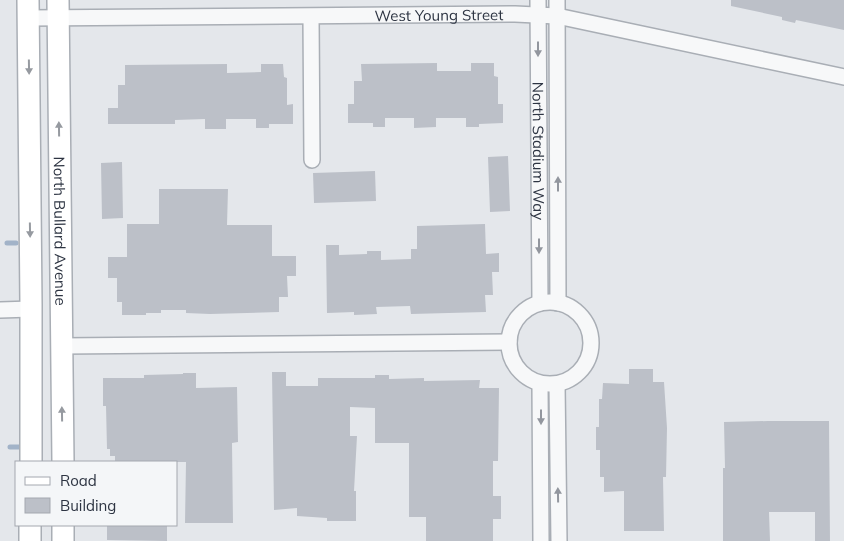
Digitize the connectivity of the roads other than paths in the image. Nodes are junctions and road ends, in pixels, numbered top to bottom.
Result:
1 (538, 0) edge
2 (557, 0) edge
3 (28, 9) edge
4 (58, 9) edge
5 (311, 16) junction
6 (538, 16) junction
7 (557, 16) junction
8 (844, 77) edge
9 (312, 160) dead end
10 (540, 303) junction
11 (558, 303) junction
12 (31, 309) junction
13 (0, 310) edge
14 (509, 342) junction
15 (62, 346) junction
16 (540, 384) junction
17 (557, 384) junction
18 (31, 461) edge
19 (63, 461) edge
20 (30, 526) edge
21 (63, 526) edge
22 (30, 541) edge
23 (64, 541) edge
24 (541, 541) edge
25 (559, 541) edge

1 - 6 street, North Stadium Way
2 - 7 street, North Stadium Way
3 - 4 street, West Young Street
3 -> 12 main road, North Bullard Avenue
4 - 5 street, West Young Street
15 -> 4 main road, North Bullard Avenue
5 - 6 street, West Young Street
5 - 9 street
6 - 7 street, West Young Street
6 -> 10 street, North Stadium Way
7 - 8 street, West Young Street
11 -> 7 street, North Stadium Way
10 - 11 street
10 - 14 street
11 - 17 street
12 - 13 street
12 - 18 main road, North Bullard Avenue
14 - 15 street
14 - 16 street
19 -> 15 main road, North Bullard Avenue
16 - 17 street
16 -> 24 street
25 -> 17 street
20 - 22 main road
21 - 23 main road

